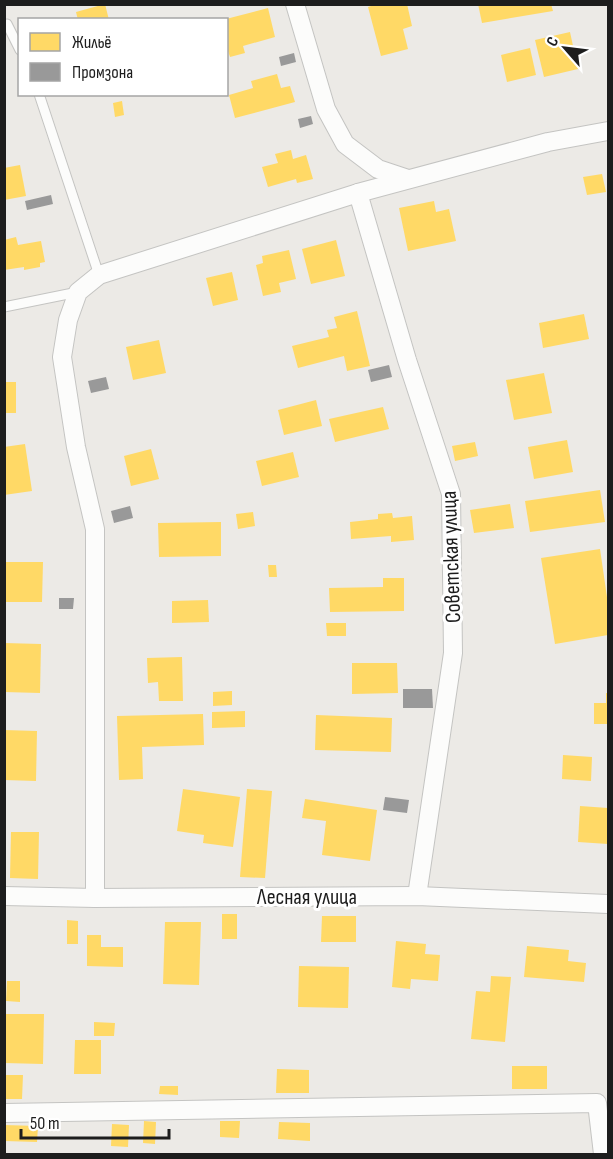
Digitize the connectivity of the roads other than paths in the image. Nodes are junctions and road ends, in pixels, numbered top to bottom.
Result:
1 (295, 4) edge
2 (7, 24) dead end
3 (18, 46) edge
4 (40, 96) edge
5 (609, 130) edge
6 (410, 179) junction
7 (358, 193) junction
8 (99, 275) junction
9 (78, 292) junction
10 (4, 307) edge
11 (417, 896) junction
12 (4, 897) edge
13 (95, 898) junction
14 (609, 904) edge
15 (4, 1113) edge
16 (603, 1155) edge

1 - 6 street
2 - 3 lane
4 - 8 lane
5 - 6 street
6 - 7 street
7 - 8 street
7 - 11 street, Советская улица
8 - 9 street
9 - 10 lane
9 - 13 street
11 - 13 street, Лесная улица
11 - 14 street, Лесная улица
12 - 13 street, Лесная улица
15 - 16 street

